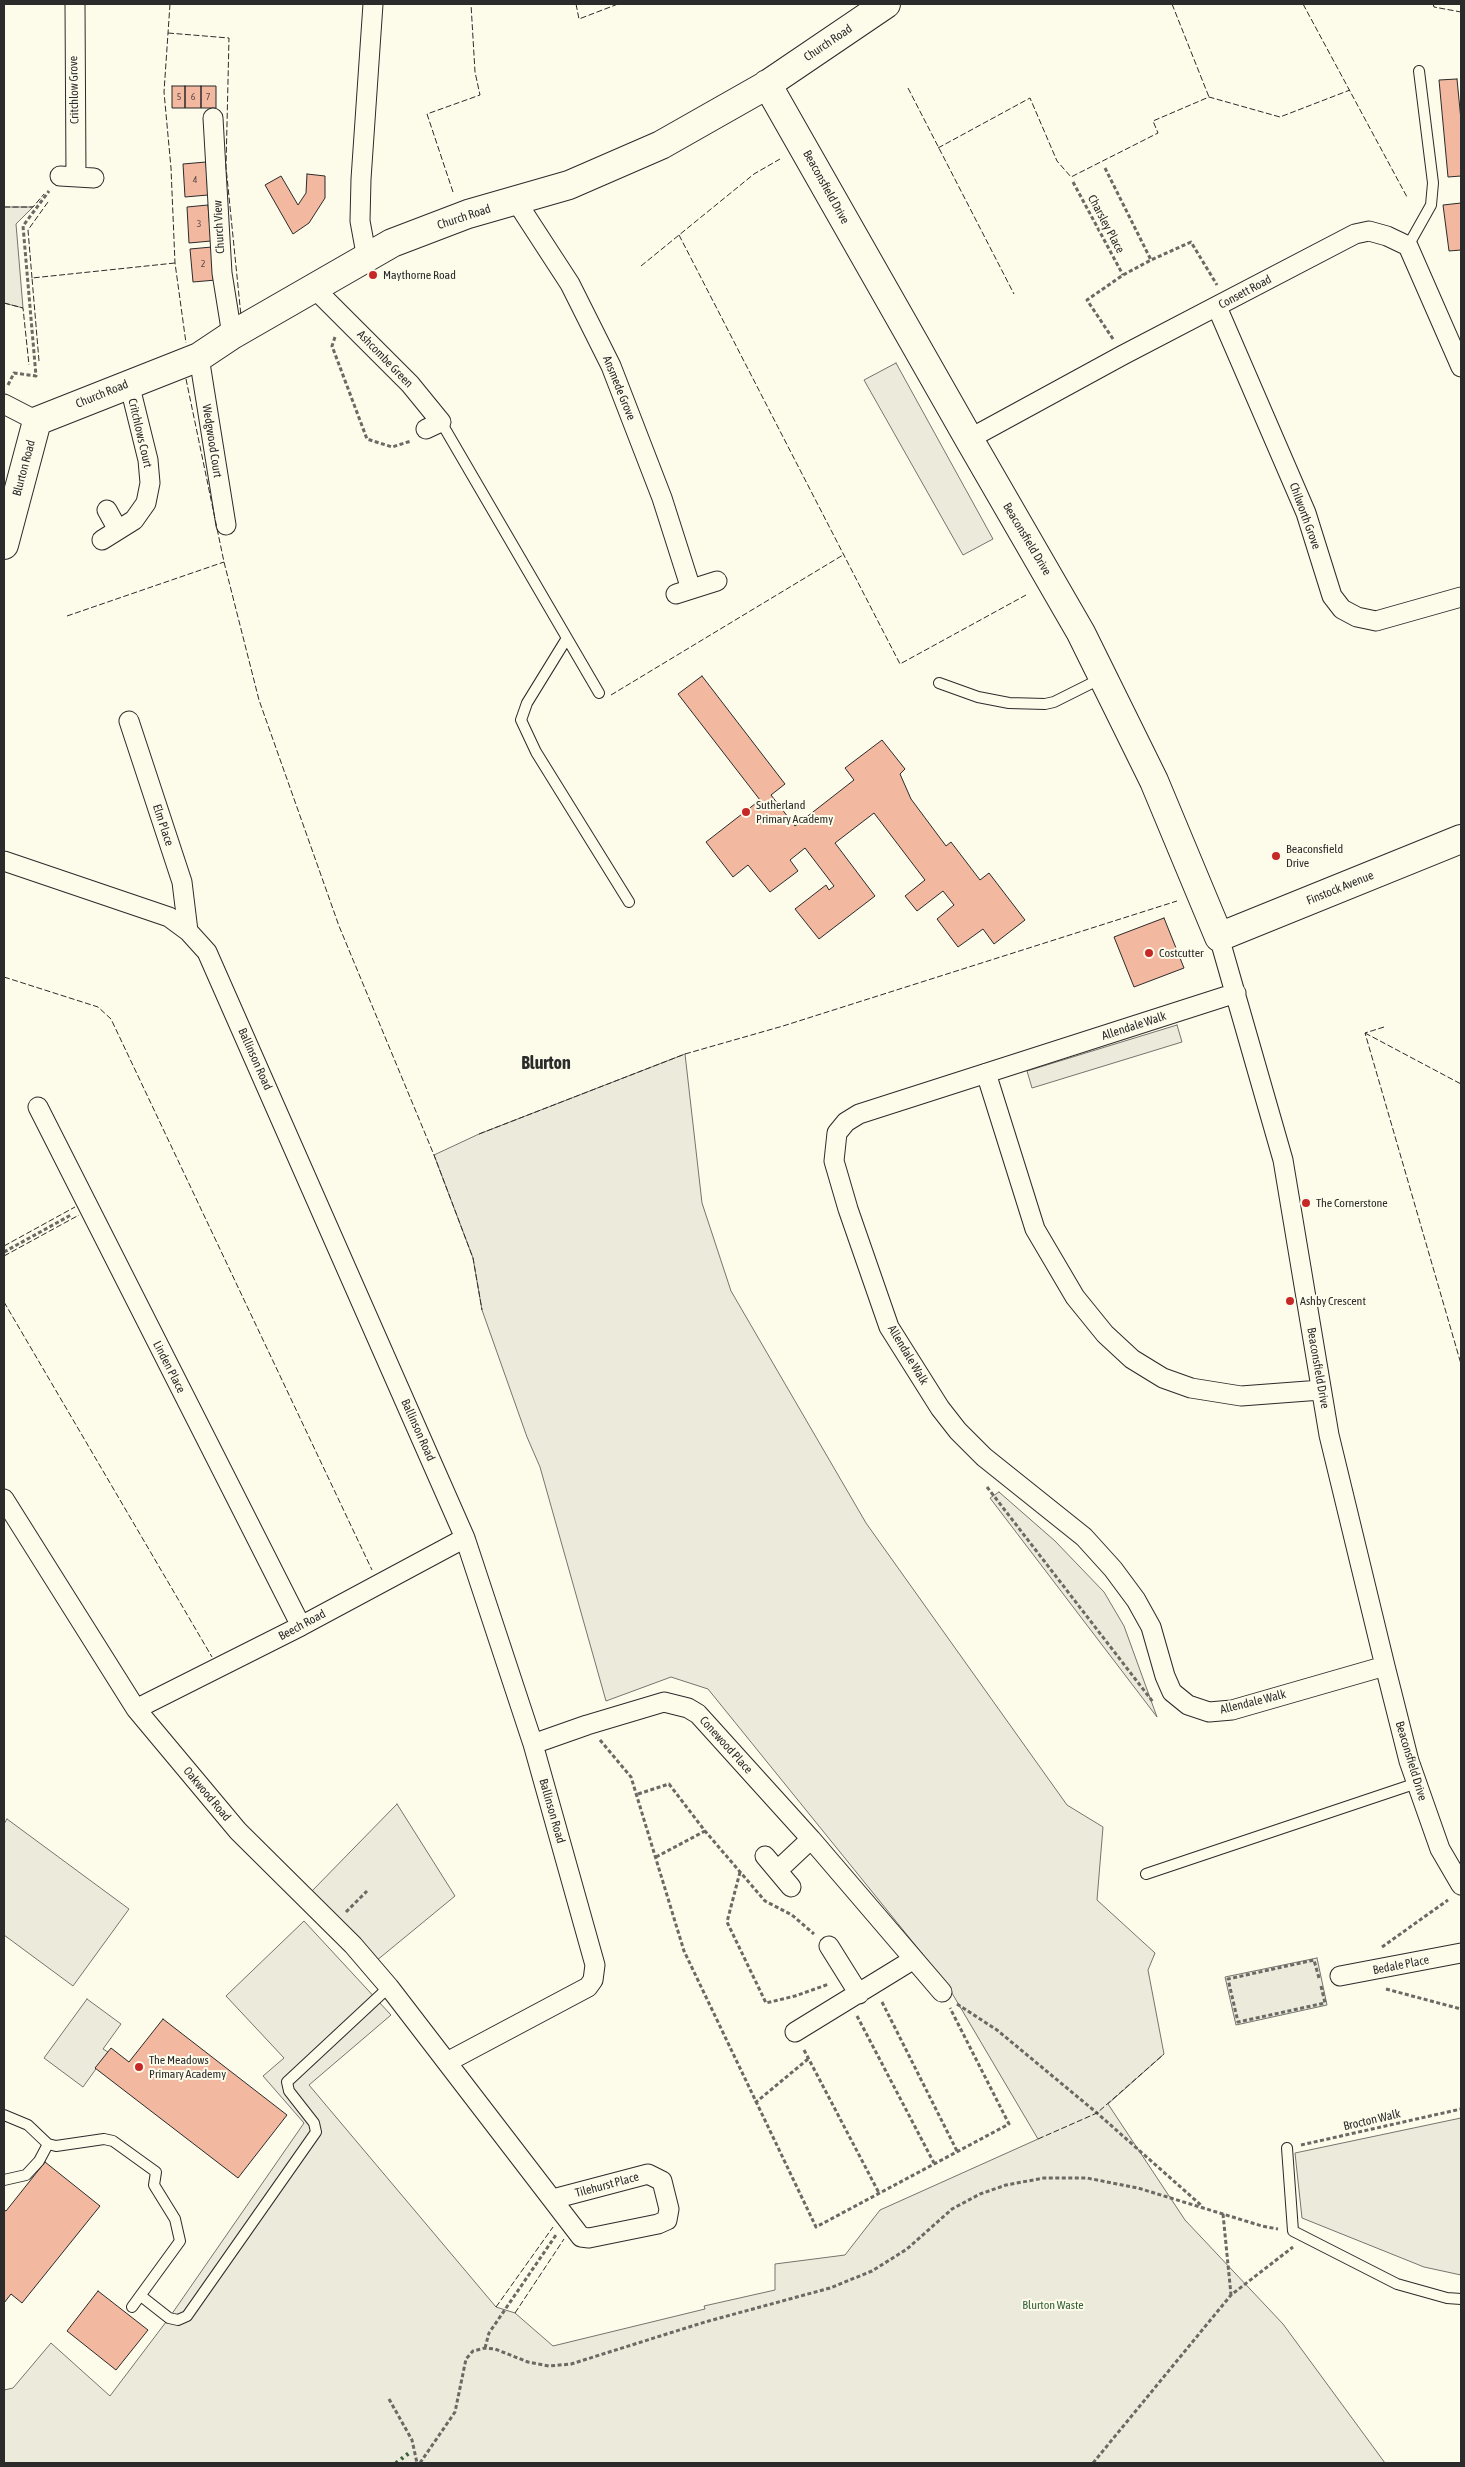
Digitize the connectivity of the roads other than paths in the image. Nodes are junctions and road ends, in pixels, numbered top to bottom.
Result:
1 (75, 4) edge
2 (373, 4) edge
3 (886, 4) edge
4 (1419, 71) dead end
5 (767, 84) junction
6 (213, 118) dead end
7 (77, 177) road end
8 (516, 202) junction
9 (1408, 246) junction
10 (366, 259) junction
11 (314, 288) junction
12 (1222, 305) junction
13 (232, 335) junction
14 (199, 357) junction
15 (1461, 367) edge
16 (129, 383) junction
17 (5, 396) edge
18 (37, 421) junction
19 (433, 426) joint
20 (968, 439) junction
21 (107, 510) dead end
22 (226, 525) dead end
23 (118, 530) junction
24 (102, 540) dead end
25 (4, 545) edge
26 (716, 581) dead end
27 (1461, 597) edge
28 (567, 638) junction
29 (1103, 678) junction
30 (940, 683) dead end
31 (599, 693) dead end
32 (129, 721) dead end
33 (1461, 839) edge
34 (4, 861) edge
35 (629, 902) dead end
36 (188, 932) junction
37 (1219, 937) junction
38 (1236, 994) junction
39 (986, 1073) junction
40 (38, 1108) dead end
41 (1321, 1390) junction
42 (4, 1499) edge
43 (465, 1538) junction
44 (300, 1626) junction
45 (1385, 1666) junction
46 (136, 1709) junction
47 (533, 1744) junction
48 (1417, 1784) junction
49 (811, 1838) junction
50 (765, 1856) dead end
51 (778, 1870) junction
52 (1146, 1874) dead end
53 (1461, 1885) edge
54 (791, 1887) dead end
55 (829, 1946) road end
56 (1461, 1953) edge
57 (914, 1959) junction
58 (1340, 1976) road end
59 (390, 1987) junction
60 (942, 1992) road end
61 (860, 1993) junction
62 (795, 2032) road end
63 (447, 2062) junction
64 (4, 2115) edge
65 (48, 2144) junction
66 (1287, 2148) road end
67 (4, 2180) edge
68 (553, 2199) junction
69 (141, 2296) junction
70 (1461, 2299) edge
71 (132, 2307) dead end

1 - 7 street, Critchlow Grove
2 - 10 street
3 - 5 street, Church Road
4 - 9 lane
5 - 8 street, Church Road
5 - 20 street, Beaconsfield Drive
6 - 13 street, Church View
8 - 10 street, Church Road
8 - 26 street, Ansmede Grove
9 - 12 street, Consett Road
9 - 15 street
10 - 11 street, Church Road
11 - 13 street, Church Road
11 - 19 street, Ashcombe Green
12 - 20 street, Consett Road
12 - 27 street, Chilworth Grove
13 - 14 street, Church Road
14 - 16 street, Church Road
14 - 22 street, Wedgwood Court
16 - 18 street, Church Road
16 - 23 street, Critchlows Court
17 - 18 street
18 - 25 street, Blurton Road
19 - 28 lane
20 - 29 street, Beaconsfield Drive
21 - 23 street
23 - 24 street, Critchlows Court
28 - 31 lane
28 - 35 lane
29 - 30 lane
29 - 37 street, Beaconsfield Drive
32 - 36 street, Elm Place
33 - 37 street, Finstock Avenue
34 - 36 street, Ballinson Road
36 - 43 street, Ballinson Road
37 - 38 street, Beaconsfield Drive
38 - 39 street, Allendale Walk
38 - 41 street, Beaconsfield Drive
39 - 41 street
39 - 45 street, Allendale Walk
40 - 44 street, Linden Place
41 - 45 street, Beaconsfield Drive
42 - 46 street, Oakwood Road
43 - 44 street, Beech Road
43 - 47 street, Ballinson Road
44 - 46 street, Beech Road
45 - 48 street, Beaconsfield Drive
46 - 59 street, Oakwood Road
47 - 49 street, Conewood Place
47 - 63 street, Ballinson Road
48 - 52 lane
48 - 53 street, Beaconsfield Drive
49 - 51 street
49 - 57 street, Conewood Place
50 - 51 street
51 - 54 street
55 - 61 street
56 - 58 street, Bedale Place
57 - 60 street, Conewood Place
57 - 61 street
59 - 63 street, Oakwood Road
59 - 69 lane
61 - 62 street
63 - 68 street, Tilehurst Place
64 - 65 lane
65 - 67 lane
65 - 69 lane
66 - 70 lane
68 - 68 street, Tilehurst Place
69 - 71 lane

